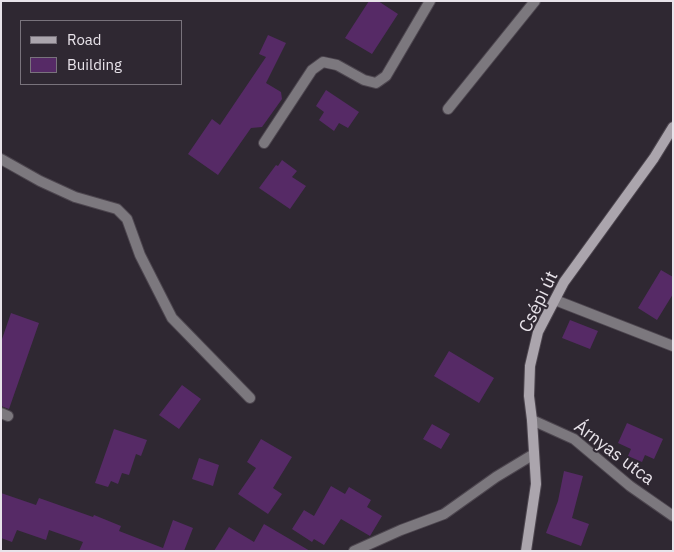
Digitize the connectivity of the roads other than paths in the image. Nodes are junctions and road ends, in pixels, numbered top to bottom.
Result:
1 (430, 1) edge
2 (536, 1) edge
3 (448, 109) dead end
4 (673, 127) edge
5 (264, 143) dead end
6 (1, 159) edge
7 (555, 300) junction
8 (673, 346) edge
9 (250, 398) dead end
10 (532, 420) junction
11 (534, 454) junction
12 (673, 516) edge
13 (354, 551) edge
14 (526, 551) edge

1 - 5 street
2 - 3 street
4 - 7 street, Csépi út
6 - 9 street
7 - 8 street
7 - 10 street, Csépi út
10 - 11 street, Csépi út
10 - 12 street, Árnyas utca
11 - 13 street
11 - 14 street, Csépi út

